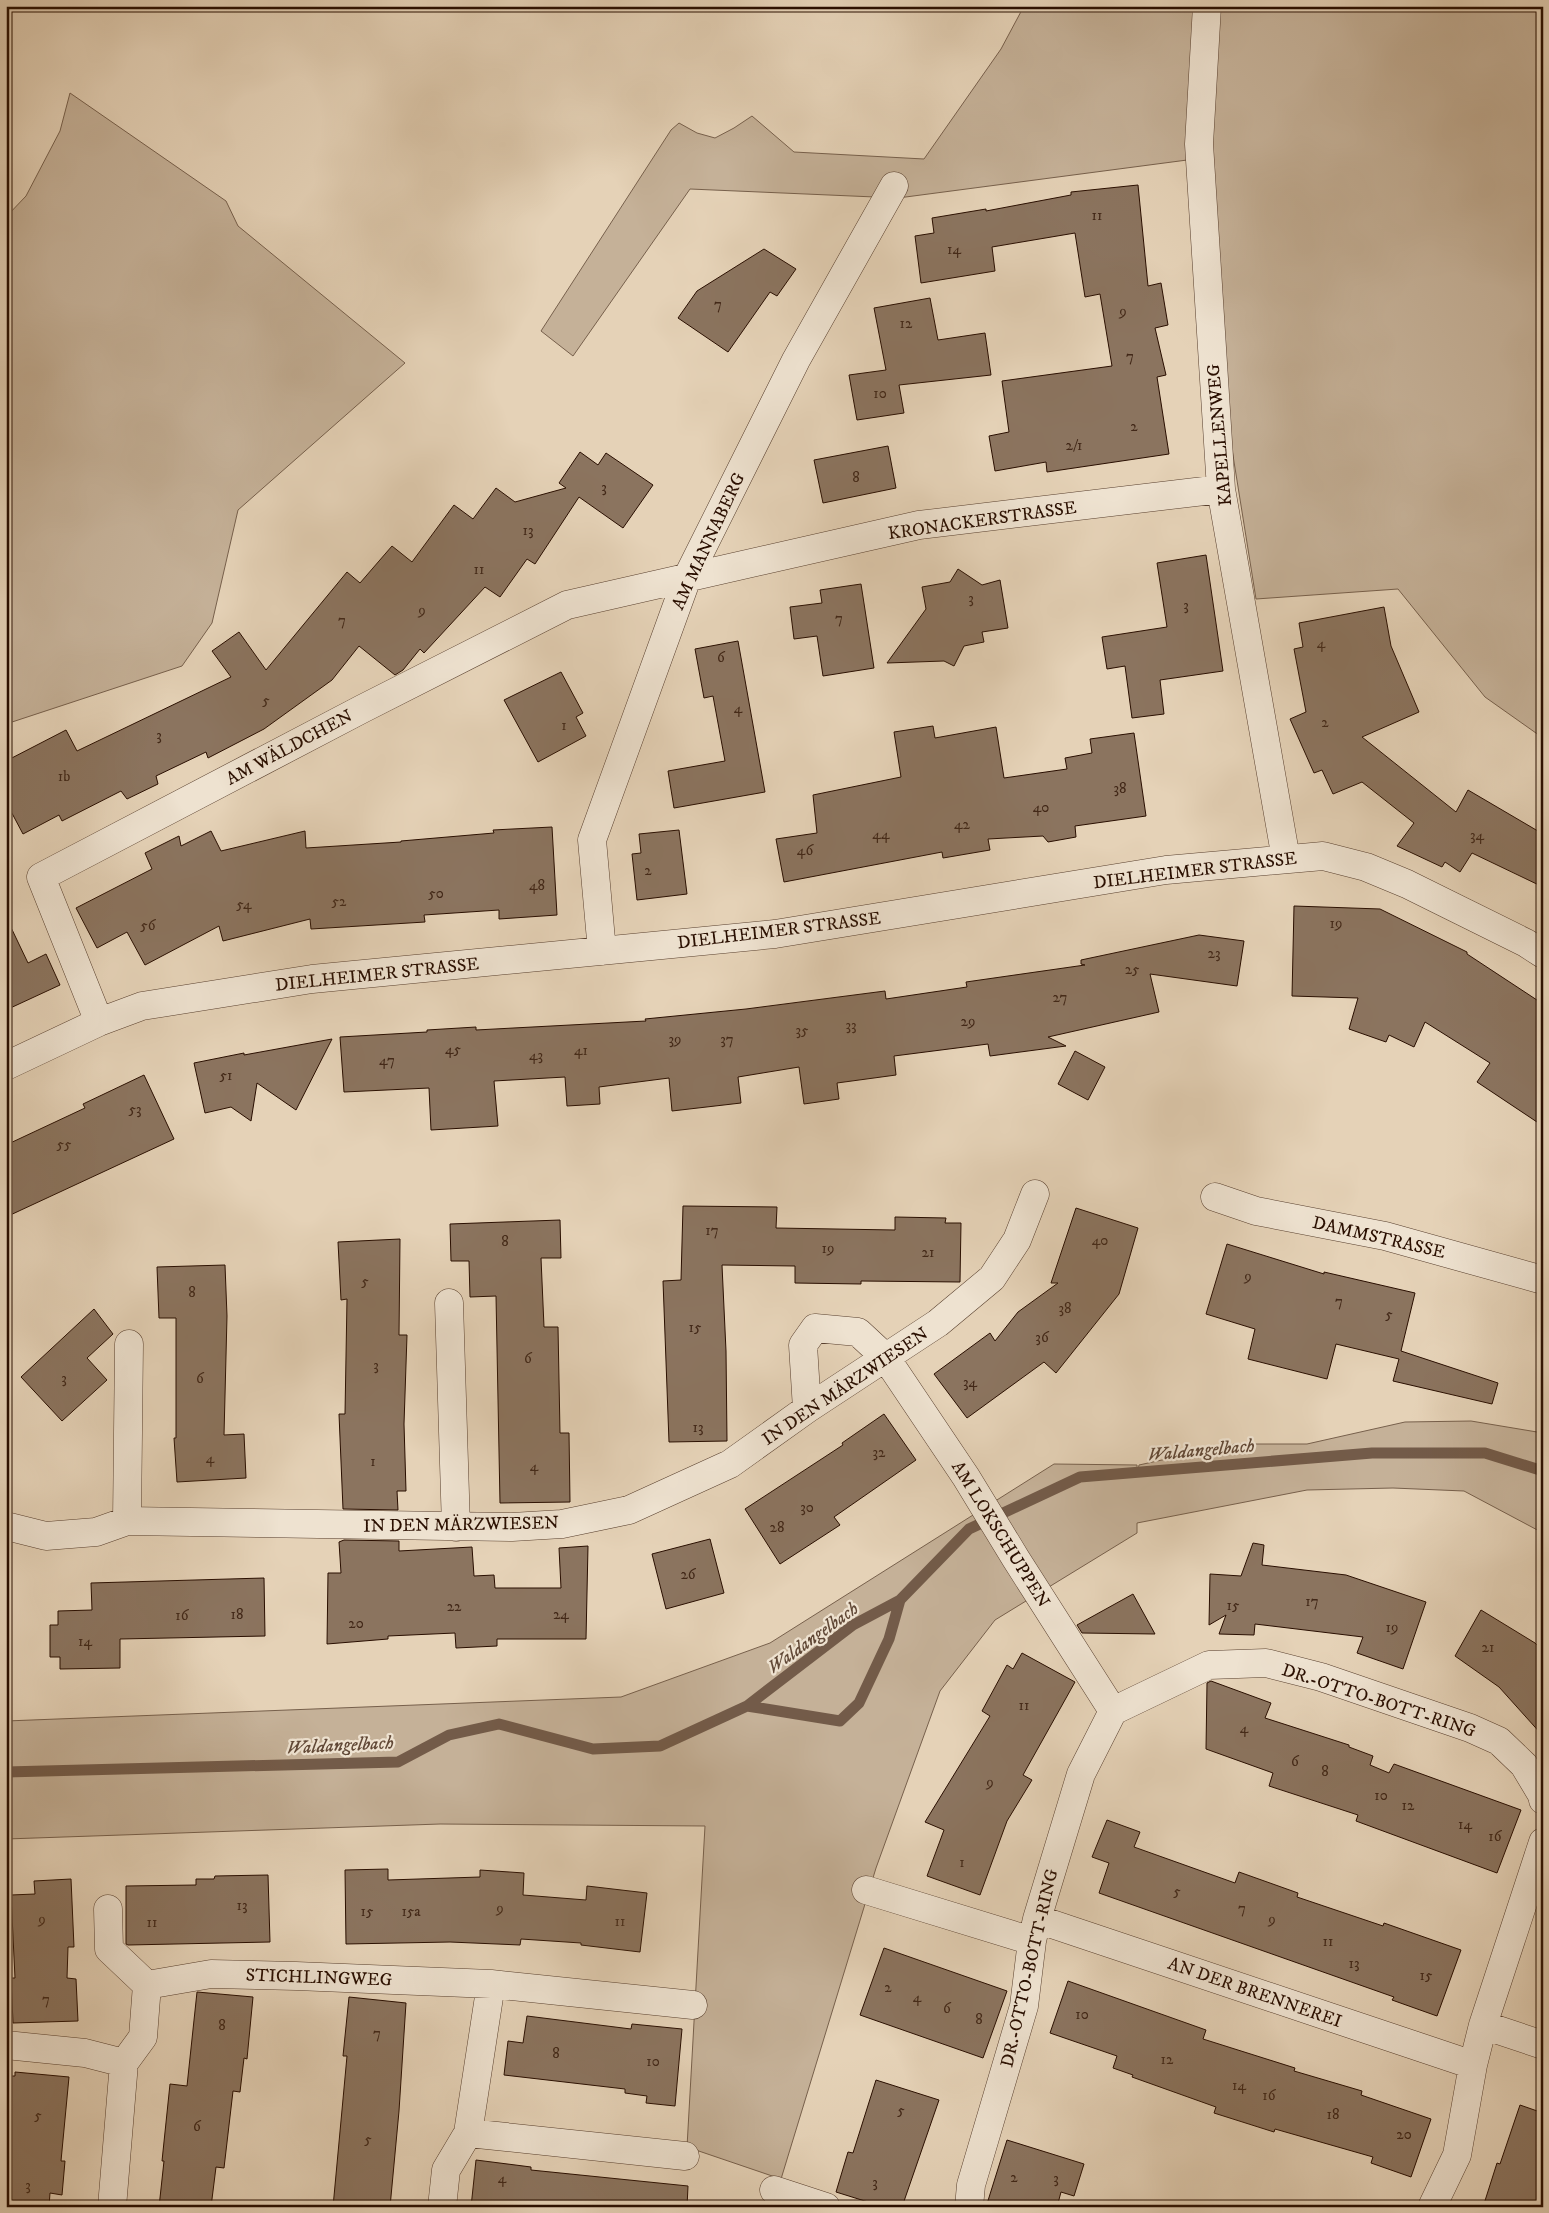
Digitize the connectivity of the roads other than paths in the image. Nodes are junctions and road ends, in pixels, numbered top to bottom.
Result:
1 (1207, 6) edge
2 (894, 186) dead end
3 (1221, 489) junction
4 (687, 578) junction
5 (1286, 859) junction
6 (602, 950) junction
7 (1543, 954) edge
8 (99, 1022) junction
9 (6, 1066) edge
10 (1035, 1194) dead end
11 (1215, 1197) dead end
12 (1543, 1280) edge
13 (449, 1303) dead end
14 (129, 1344) dead end
15 (886, 1358) junction
16 (807, 1409) junction
17 (126, 1521) junction
18 (6, 1526) edge
19 (456, 1527) junction
20 (1113, 1711) junction
21 (1543, 1800) edge
22 (1543, 1842) edge
23 (866, 1890) dead end
24 (108, 1909) dead end
25 (1035, 1930) junction
26 (491, 1984) junction
27 (147, 1985) junction
28 (693, 2005) dead end
29 (1483, 2025) junction
30 (6, 2045) edge
31 (1543, 2046) edge
32 (124, 2063) junction
33 (1473, 2065) junction
34 (468, 2133) junction
35 (685, 2156) dead end
36 (774, 2190) dead end
37 (112, 2207) edge
38 (442, 2207) edge
39 (826, 2207) edge
40 (969, 2207) edge
41 (1432, 2207) edge

1 - 3 street, KAPELLENWEG
2 - 4 street, AM MANNABERG
3 - 4 street, KRONACKERSTRASSE
3 - 5 street, KAPELLENWEG
4 - 6 street, AM MANNABERG
4 - 8 street, AM WÄLDCHEN
5 - 6 street, DIELHEIMER STRASSE
5 - 7 street, DIELHEIMER STRASSE
6 - 8 street, DIELHEIMER STRASSE
8 - 9 street, DIELHEIMER STRASSE
10 - 15 street, IN DEN MÄRZWIESEN
11 - 12 street, DAMMSTRASSE
13 - 19 street
14 - 17 street
15 - 16 street, IN DEN MÄRZWIESEN
15 - 16 street, AM LOKSCHUPPEN
15 - 20 street, AM LOKSCHUPPEN
16 - 19 street, IN DEN MÄRZWIESEN
17 - 18 street, IN DEN MÄRZWIESEN
17 - 19 street, IN DEN MÄRZWIESEN
20 - 21 street, DR.-OTTO-BOTT-RING
20 - 25 street, DR.-OTTO-BOTT-RING
22 - 29 street
23 - 25 street, AN DER BRENNEREI
24 - 27 street
25 - 33 street, AN DER BRENNEREI
25 - 40 street, DR.-OTTO-BOTT-RING
26 - 27 street, STICHLINGWEG
26 - 28 street, STICHLINGWEG
26 - 34 street
27 - 32 street
29 - 31 street
29 - 33 street
30 - 32 street
32 - 37 street
33 - 41 street
34 - 35 street
34 - 38 street
36 - 39 street

